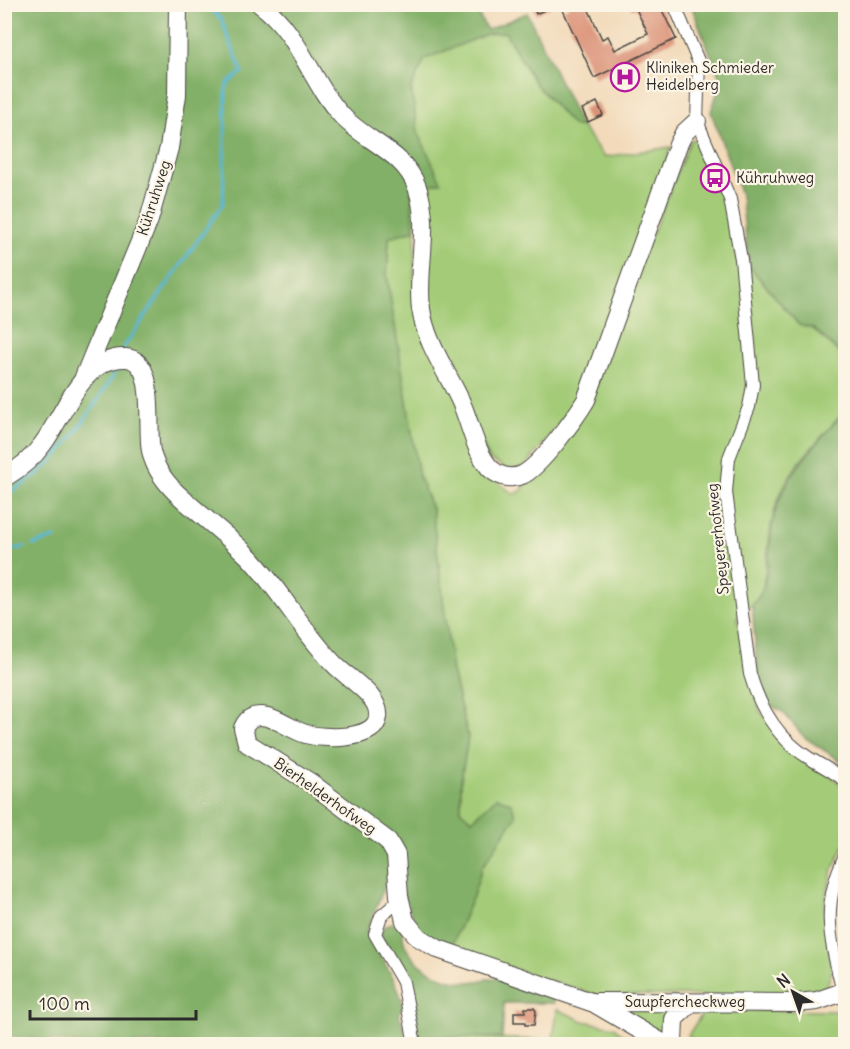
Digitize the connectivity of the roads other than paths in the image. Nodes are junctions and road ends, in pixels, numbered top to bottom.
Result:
1 (178, 4) edge
2 (260, 4) edge
3 (674, 4) edge
4 (698, 121) junction
5 (82, 381) junction
6 (4, 478) edge
7 (846, 781) edge
8 (846, 854) edge
9 (400, 900) junction
10 (844, 991) edge
11 (594, 1003) junction
12 (691, 1003) junction
13 (415, 1044) edge
14 (664, 1044) edge
15 (673, 1044) edge

1 - 5 street, Kühruhweg
2 - 4 street
3 - 4 street
4 - 7 street, Speyererhofweg
5 - 6 street
5 - 9 street, Bierhelderhofweg
8 - 10 street
9 - 11 street, Bierhelderhofweg
9 - 13 street
10 - 12 street, Saupfercheckweg
11 - 12 street, Saupfercheckweg
11 - 14 street, Bierhelderhofweg
12 - 15 street

